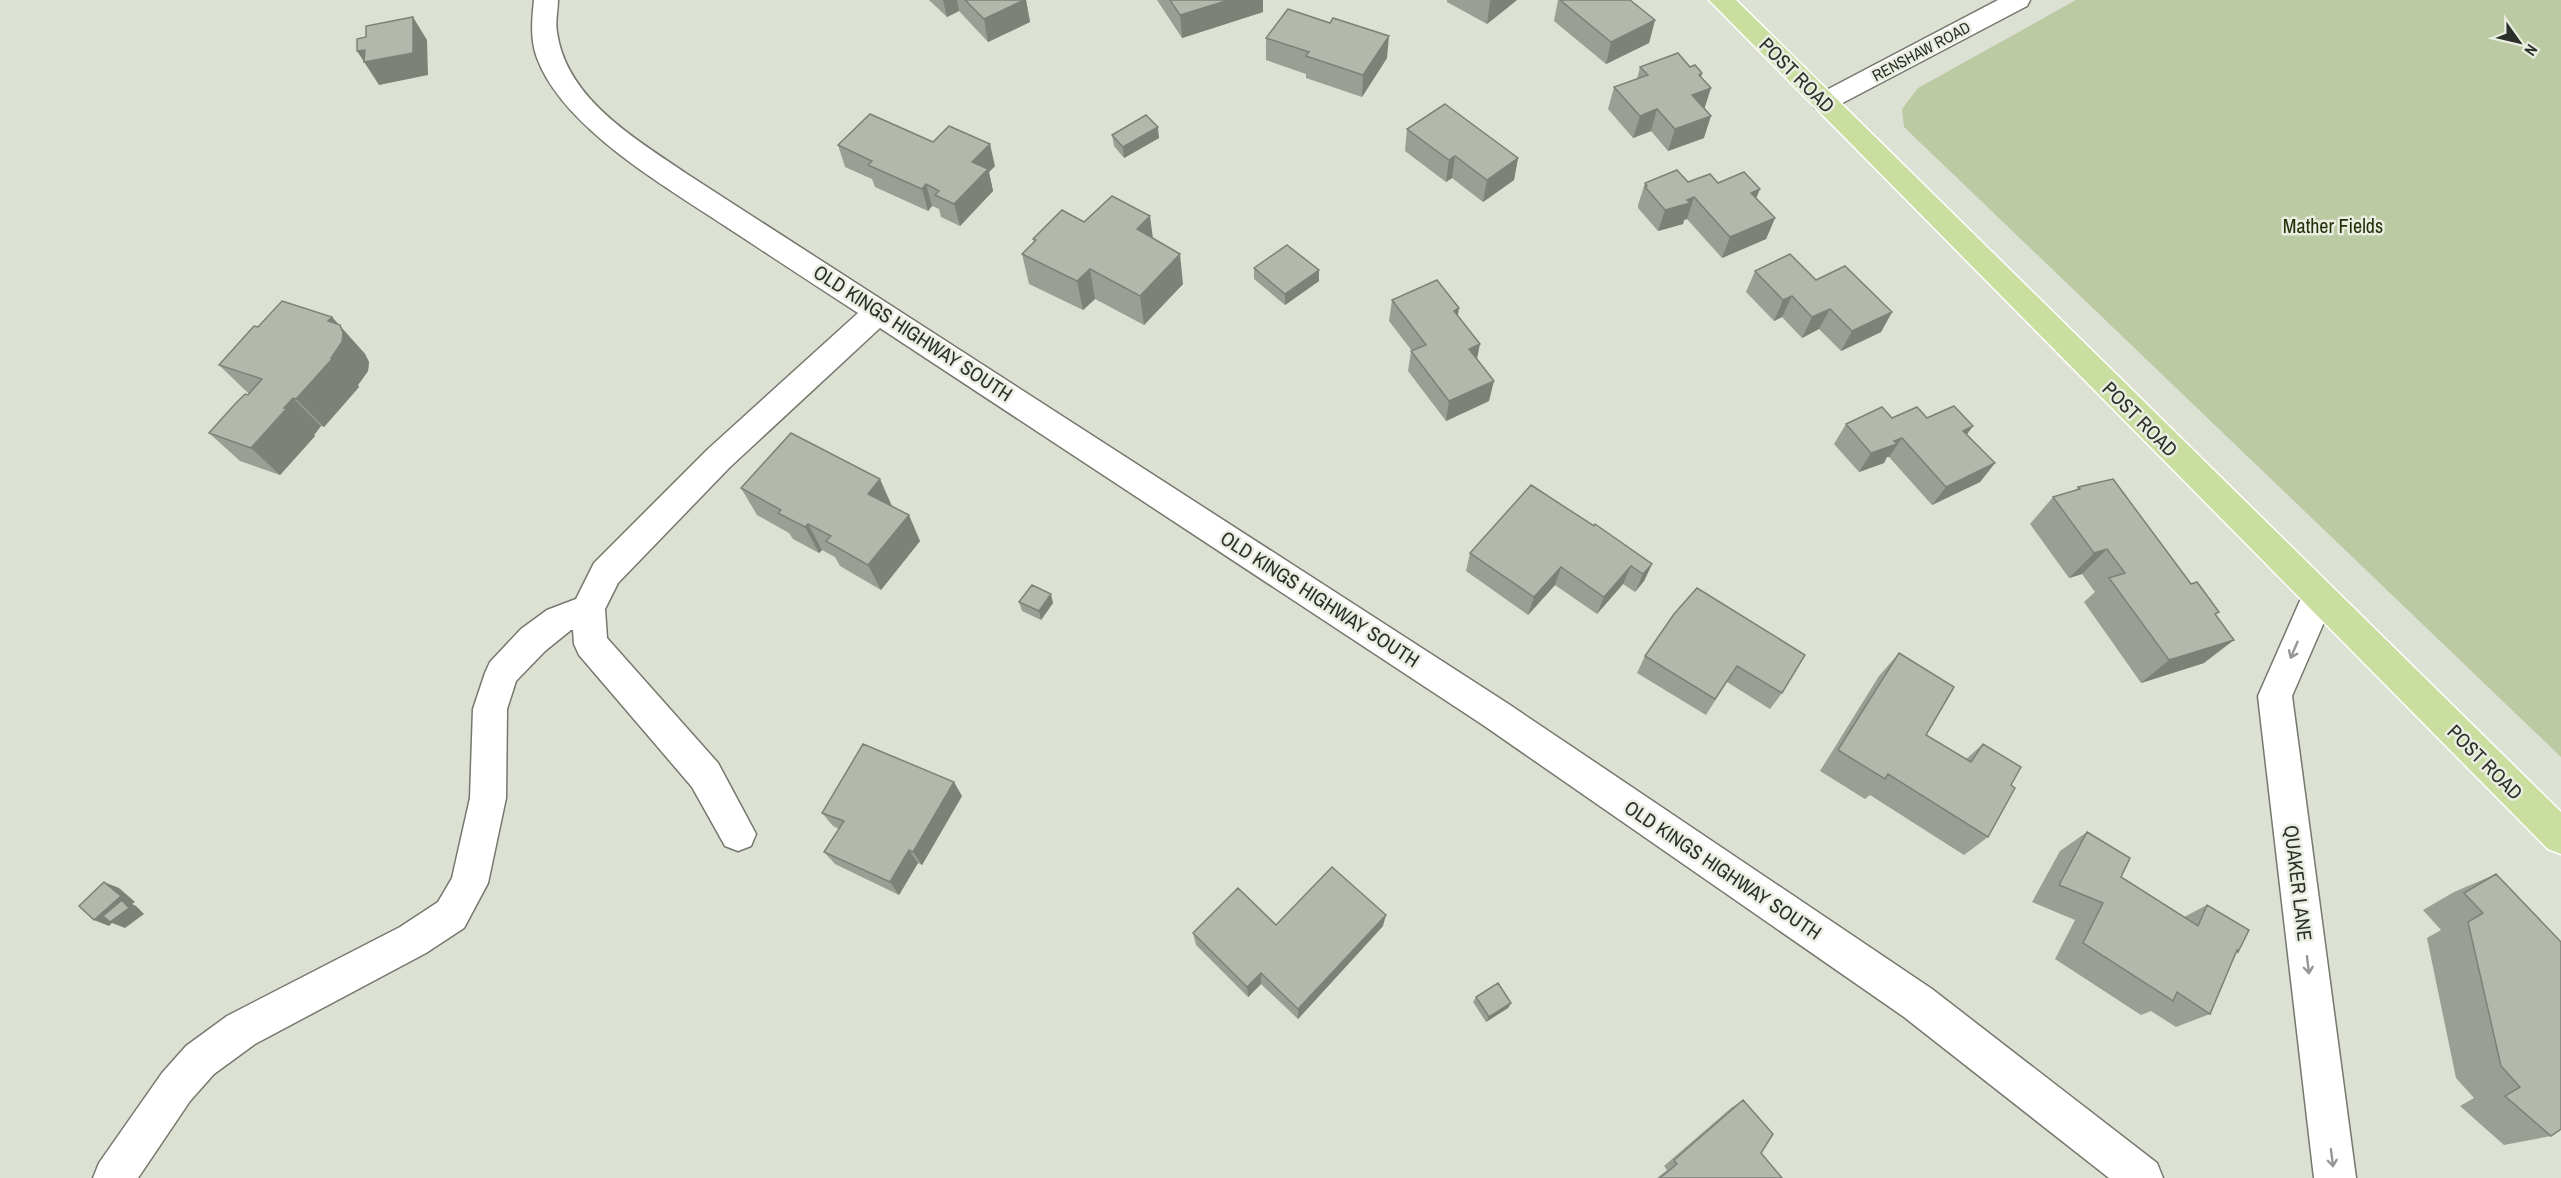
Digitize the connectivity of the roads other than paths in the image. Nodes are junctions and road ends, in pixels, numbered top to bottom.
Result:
1 (546, 0) edge
2 (1720, 0) edge
3 (2018, 0) edge
4 (1824, 102) junction
5 (879, 311) junction
6 (2318, 597) junction
7 (588, 609) junction
8 (738, 834) dead end
9 (2561, 837) edge
10 (114, 1178) edge
11 (2142, 1178) edge
12 (2335, 1178) edge

1 - 5 street, OLD KINGS HIGHWAY SOUTH
2 - 4 main road, POST ROAD
3 - 4 street, RENSHAW ROAD
4 - 6 main road, POST ROAD
5 - 7 street
5 - 11 street, OLD KINGS HIGHWAY SOUTH
6 - 9 main road, POST ROAD
6 -> 12 street, QUAKER LANE
7 - 8 street
7 - 10 street

